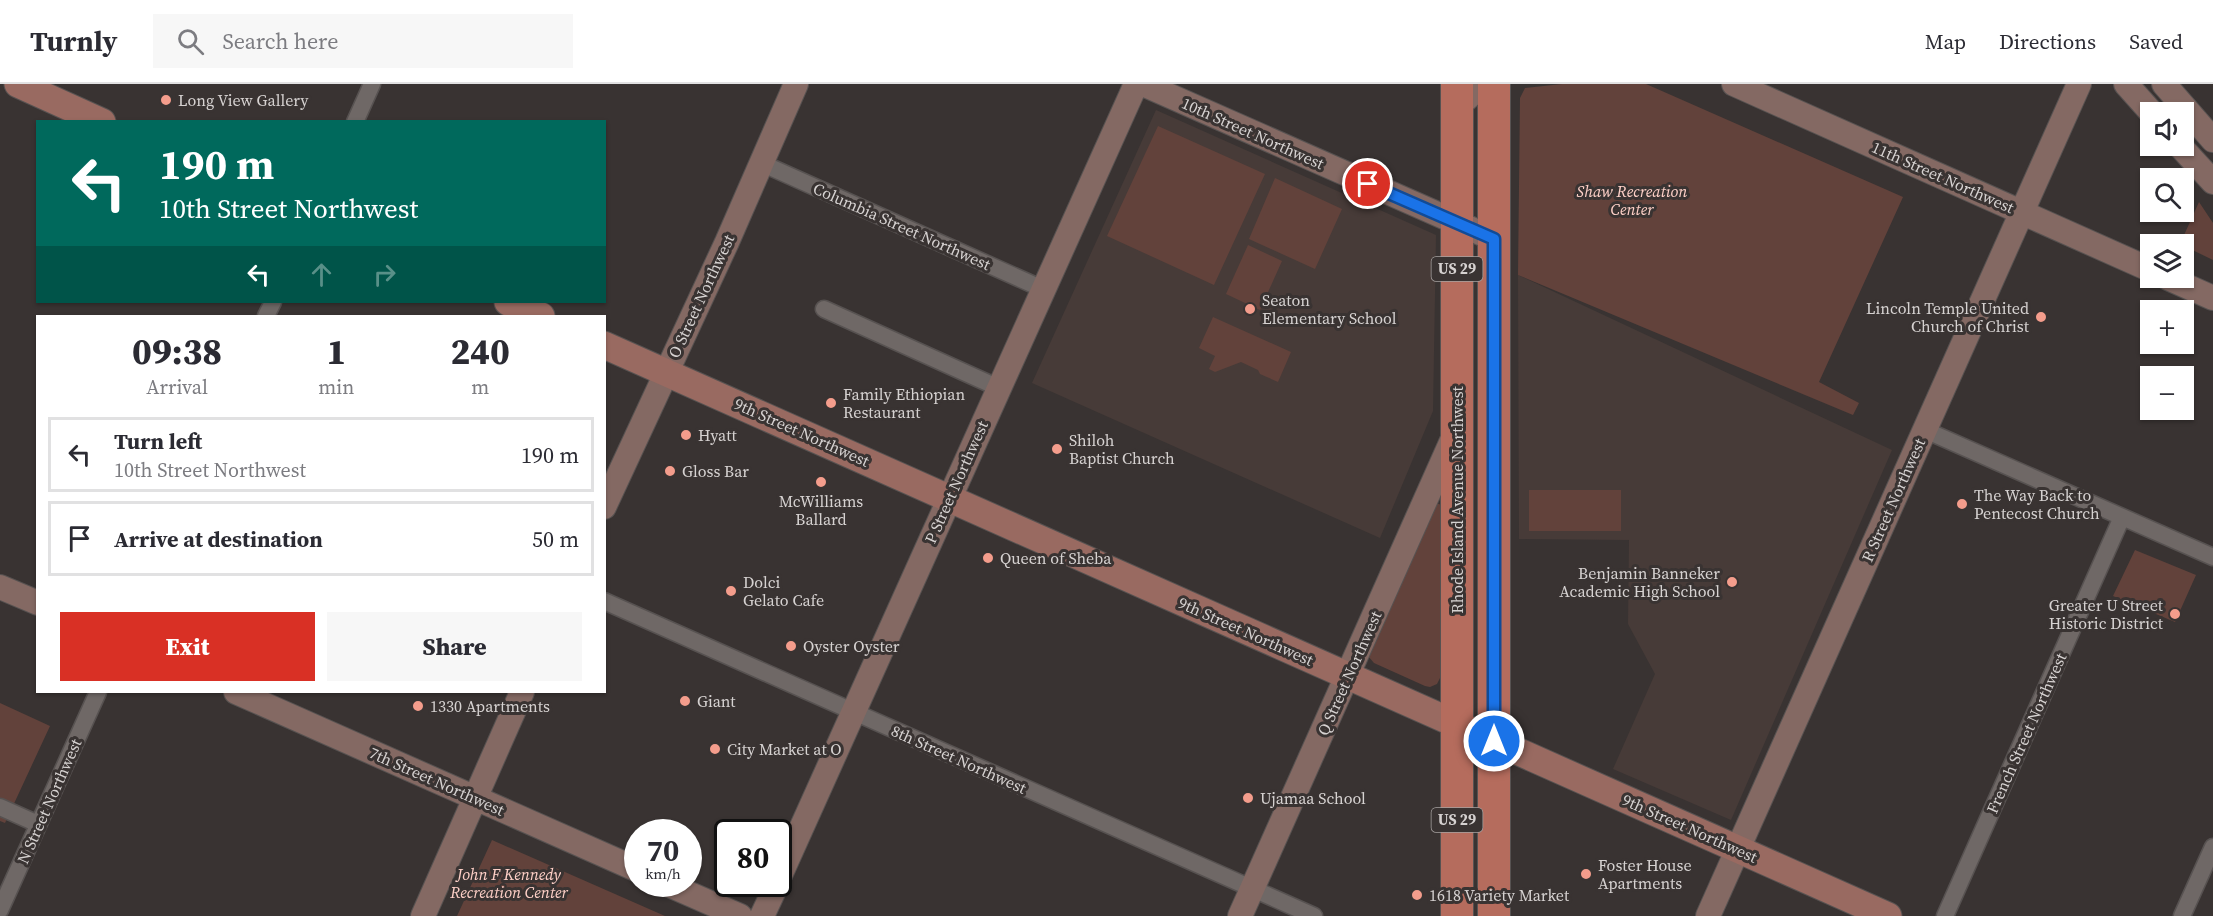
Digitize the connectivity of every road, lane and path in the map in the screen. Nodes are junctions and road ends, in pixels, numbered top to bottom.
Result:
1 (18, 84) edge
2 (372, 84) edge
3 (796, 84) edge
4 (1136, 84) edge
5 (1143, 84) edge
6 (1483, 84) edge
7 (1494, 84) edge
8 (1734, 84) edge
9 (2079, 84) edge
10 (2126, 84) edge
11 (2164, 84) edge
12 (1457, 95) edge
13 (2142, 102) edge
14 (98, 120) edge
15 (356, 120) edge
16 (2213, 140) edge
17 (2189, 156) edge
18 (761, 163) junction
19 (2213, 182) edge
20 (2022, 212) junction
21 (1456, 223) junction
22 (1494, 239) junction
23 (2140, 265) edge
24 (2190, 288) edge
25 (1042, 289) junction
26 (2213, 298) edge
27 (510, 303) edge
28 (824, 309) dead end
29 (539, 315) edge
30 (606, 346) edge
31 (665, 372) junction
32 (999, 388) junction
33 (1457, 430) junction
34 (1925, 430) junction
35 (949, 497) junction
36 (606, 503) edge
37 (2122, 517) junction
38 (2213, 557) edge
39 (0, 587) edge
40 (36, 602) edge
41 (606, 602) edge
42 (1347, 676) junction
43 (98, 693) edge
44 (238, 693) edge
45 (522, 693) edge
46 (853, 713) junction
47 (1457, 725) junction
48 (1494, 741) junction
49 (475, 798) junction
50 (0, 807) edge
51 (38, 824) junction
52 (2213, 847) edge
53 (1738, 849) junction
54 (792, 850) edge
55 (624, 864) edge
56 (1253, 888) junction
57 (697, 897) edge
58 (771, 897) edge
59 (0, 910) edge
60 (423, 916) edge
61 (740, 916) edge
62 (762, 916) edge
63 (1240, 916) edge
64 (1314, 916) edge
65 (1457, 916) edge
66 (1494, 916) edge
67 (1708, 916) edge
68 (1888, 916) edge
69 (1945, 916) edge
70 (2182, 916) edge

1 - 14 main road
2 - 15 street
3 - 18 street, O Street Northwest
4 - 25 street, P Street Northwest
5 - 21 street, 10th Street Northwest
6 - 12 street
7 - 22 highway, US 29
8 - 20 street, 11th Street Northwest
9 - 20 street, R Street Northwest
10 - 13 street
11 - 16 street
12 - 21 highway, Rhode Island Avenue Northwest / US 29
17 - 19 street
18 - 25 street, Columbia Street Northwest
18 - 31 street, O Street Northwest
20 - 23 street, 11th Street Northwest
20 - 34 street, R Street Northwest
21 - 22 street, 10th Street Northwest
21 - 33 highway, Rhode Island Avenue Northwest / US 29
22 - 48 highway, US 29
24 - 26 street
25 - 32 street, P Street Northwest
27 - 29 main road
28 - 32 street
30 - 31 main road, 9th Street Northwest
31 - 35 main road, 9th Street Northwest
31 - 36 street, O Street Northwest
32 - 35 street, P Street Northwest
33 - 42 street, Q Street Northwest
33 - 47 highway, Rhode Island Avenue Northwest / US 29
34 - 37 street
34 - 53 street, R Street Northwest
35 - 42 main road, 9th Street Northwest
35 - 46 street, P Street Northwest
37 - 38 street
37 - 69 street, French Street Northwest
39 - 40 street
41 - 46 street, 8th Street Northwest
42 - 47 main road, 9th Street Northwest
42 - 56 street, Q Street Northwest
43 - 51 street, N Street Northwest
44 - 49 street, 7th Street Northwest
45 - 49 street
46 - 54 street, P Street Northwest
46 - 56 street, 8th Street Northwest
47 - 48 main road, 9th Street Northwest
47 - 65 highway, Rhode Island Avenue Northwest / US 29
48 - 53 main road, 9th Street Northwest
48 - 66 highway, US 29
49 - 55 street, 7th Street Northwest
49 - 60 street
50 - 51 street
51 - 59 street, N Street Northwest
52 - 70 street
53 - 67 street, R Street Northwest
53 - 68 main road, 9th Street Northwest
56 - 63 street, Q Street Northwest
56 - 64 street, 8th Street Northwest
57 - 61 street
58 - 62 street, P Street Northwest

